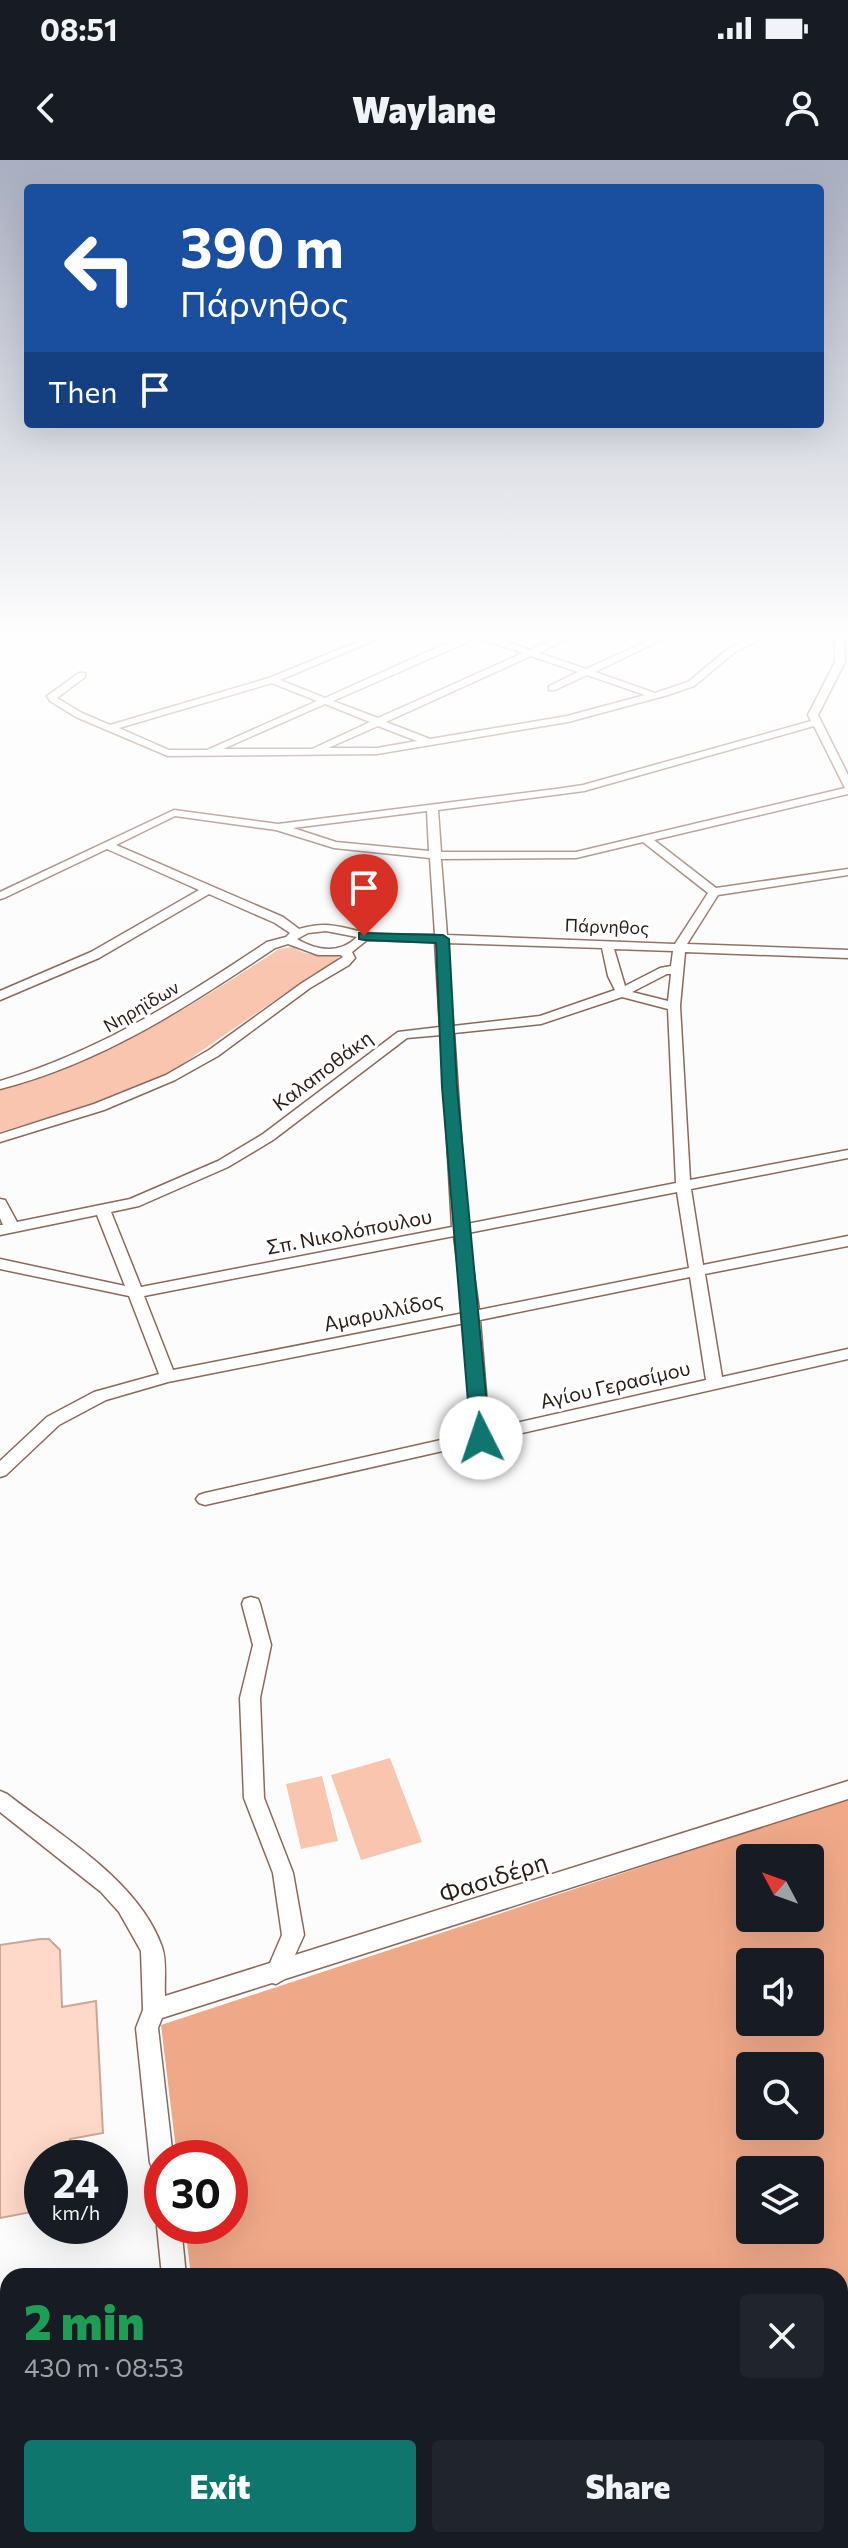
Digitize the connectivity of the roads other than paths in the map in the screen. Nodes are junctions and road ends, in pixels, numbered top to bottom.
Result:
1 (148, 744) edge
2 (227, 744) edge
3 (327, 744) edge
4 (409, 744) edge
5 (739, 744) edge
6 (826, 744) edge
7 (311, 752) junction
8 (207, 754) junction
9 (848, 788) edge
10 (432, 806) junction
11 (278, 827) junction
12 (646, 839) junction
13 (107, 845) junction
14 (435, 855) junction
15 (848, 872) edge
16 (207, 890) junction
17 (714, 892) junction
18 (0, 896) edge
19 (293, 936) junction
20 (364, 936) junction
21 (443, 939) junction
22 (607, 944) junction
23 (679, 947) junction
24 (345, 950) junction
25 (848, 954) edge
26 (677, 969) junction
27 (621, 992) junction
28 (0, 996) edge
29 (674, 1006) junction
30 (445, 1030) junction
31 (0, 1085) edge
32 (0, 1138) edge
33 (848, 1154) edge
34 (683, 1186) junction
35 (0, 1203) edge
36 (103, 1211) junction
37 (6, 1229) edge
38 (460, 1229) junction
39 (848, 1241) edge
40 (0, 1264) edge
41 (696, 1269) junction
42 (136, 1293) junction
43 (472, 1314) junction
44 (848, 1354) edge
45 (168, 1377) junction
46 (715, 1384) junction
47 (481, 1438) junction
48 (0, 1471) edge
49 (205, 1499) dead end
50 (251, 1604) dead end
51 (848, 1790) edge
52 (0, 1800) edge
53 (276, 1974) junction
54 (154, 2010) junction
55 (159, 2140) edge
56 (171, 2244) edge
57 (173, 2268) edge

1 - 8 street
2 - 8 street
3 - 7 street
4 - 7 street
5 - 10 street
6 - 9 street
7 - 8 street
9 - 12 street
10 - 11 street
10 - 14 street
11 - 13 street
11 - 14 street
12 - 14 street
12 - 17 street
13 - 16 street
13 - 18 street
14 - 21 street
15 - 17 street
16 - 19 street
16 - 28 street
17 - 23 street
19 - 20 street, Πάρνηθος
19 - 24 street
19 - 31 street, Νηρηϊδων
20 - 21 street, Πάρνηθος
20 - 24 street
21 - 22 street, Πάρνηθος
21 - 30 street
22 - 23 street, Πάρνηθος
22 - 27 street
23 - 25 street, Πάρνηθος
23 - 26 street
24 - 32 street
26 - 27 street, Καλαποθάκη
26 - 29 street
27 - 29 street
27 - 30 street, Καλαποθάκη
29 - 34 street
30 - 36 street, Καλαποθάκη
30 - 38 street
33 - 34 street, Σπ. Νικολόπουλου
34 - 38 street, Σπ. Νικολόπουλου
34 - 41 street
35 - 37 street
36 - 37 street, Καλαποθάκη
36 - 42 street
38 - 42 street, Σπ. Νικολόπουλου
38 - 43 street
39 - 41 street, Αμαρυλλίδος
40 - 42 street, Σπ. Νικολόπουλου
41 - 43 street, Αμαρυλλίδος
41 - 46 street
42 - 45 street
43 - 45 street, Αμαρυλλίδος
43 - 47 street
44 - 46 street, Αγίου Γερασίμου
45 - 48 street, Αμαρυλλίδος
46 - 47 street, Αγίου Γερασίμου
47 - 49 street, Αγίου Γερασίμου
50 - 53 street
51 - 53 street, Φασιδέρη
52 - 54 street
53 - 54 street, Φασιδέρη
54 - 55 street
56 - 57 street

